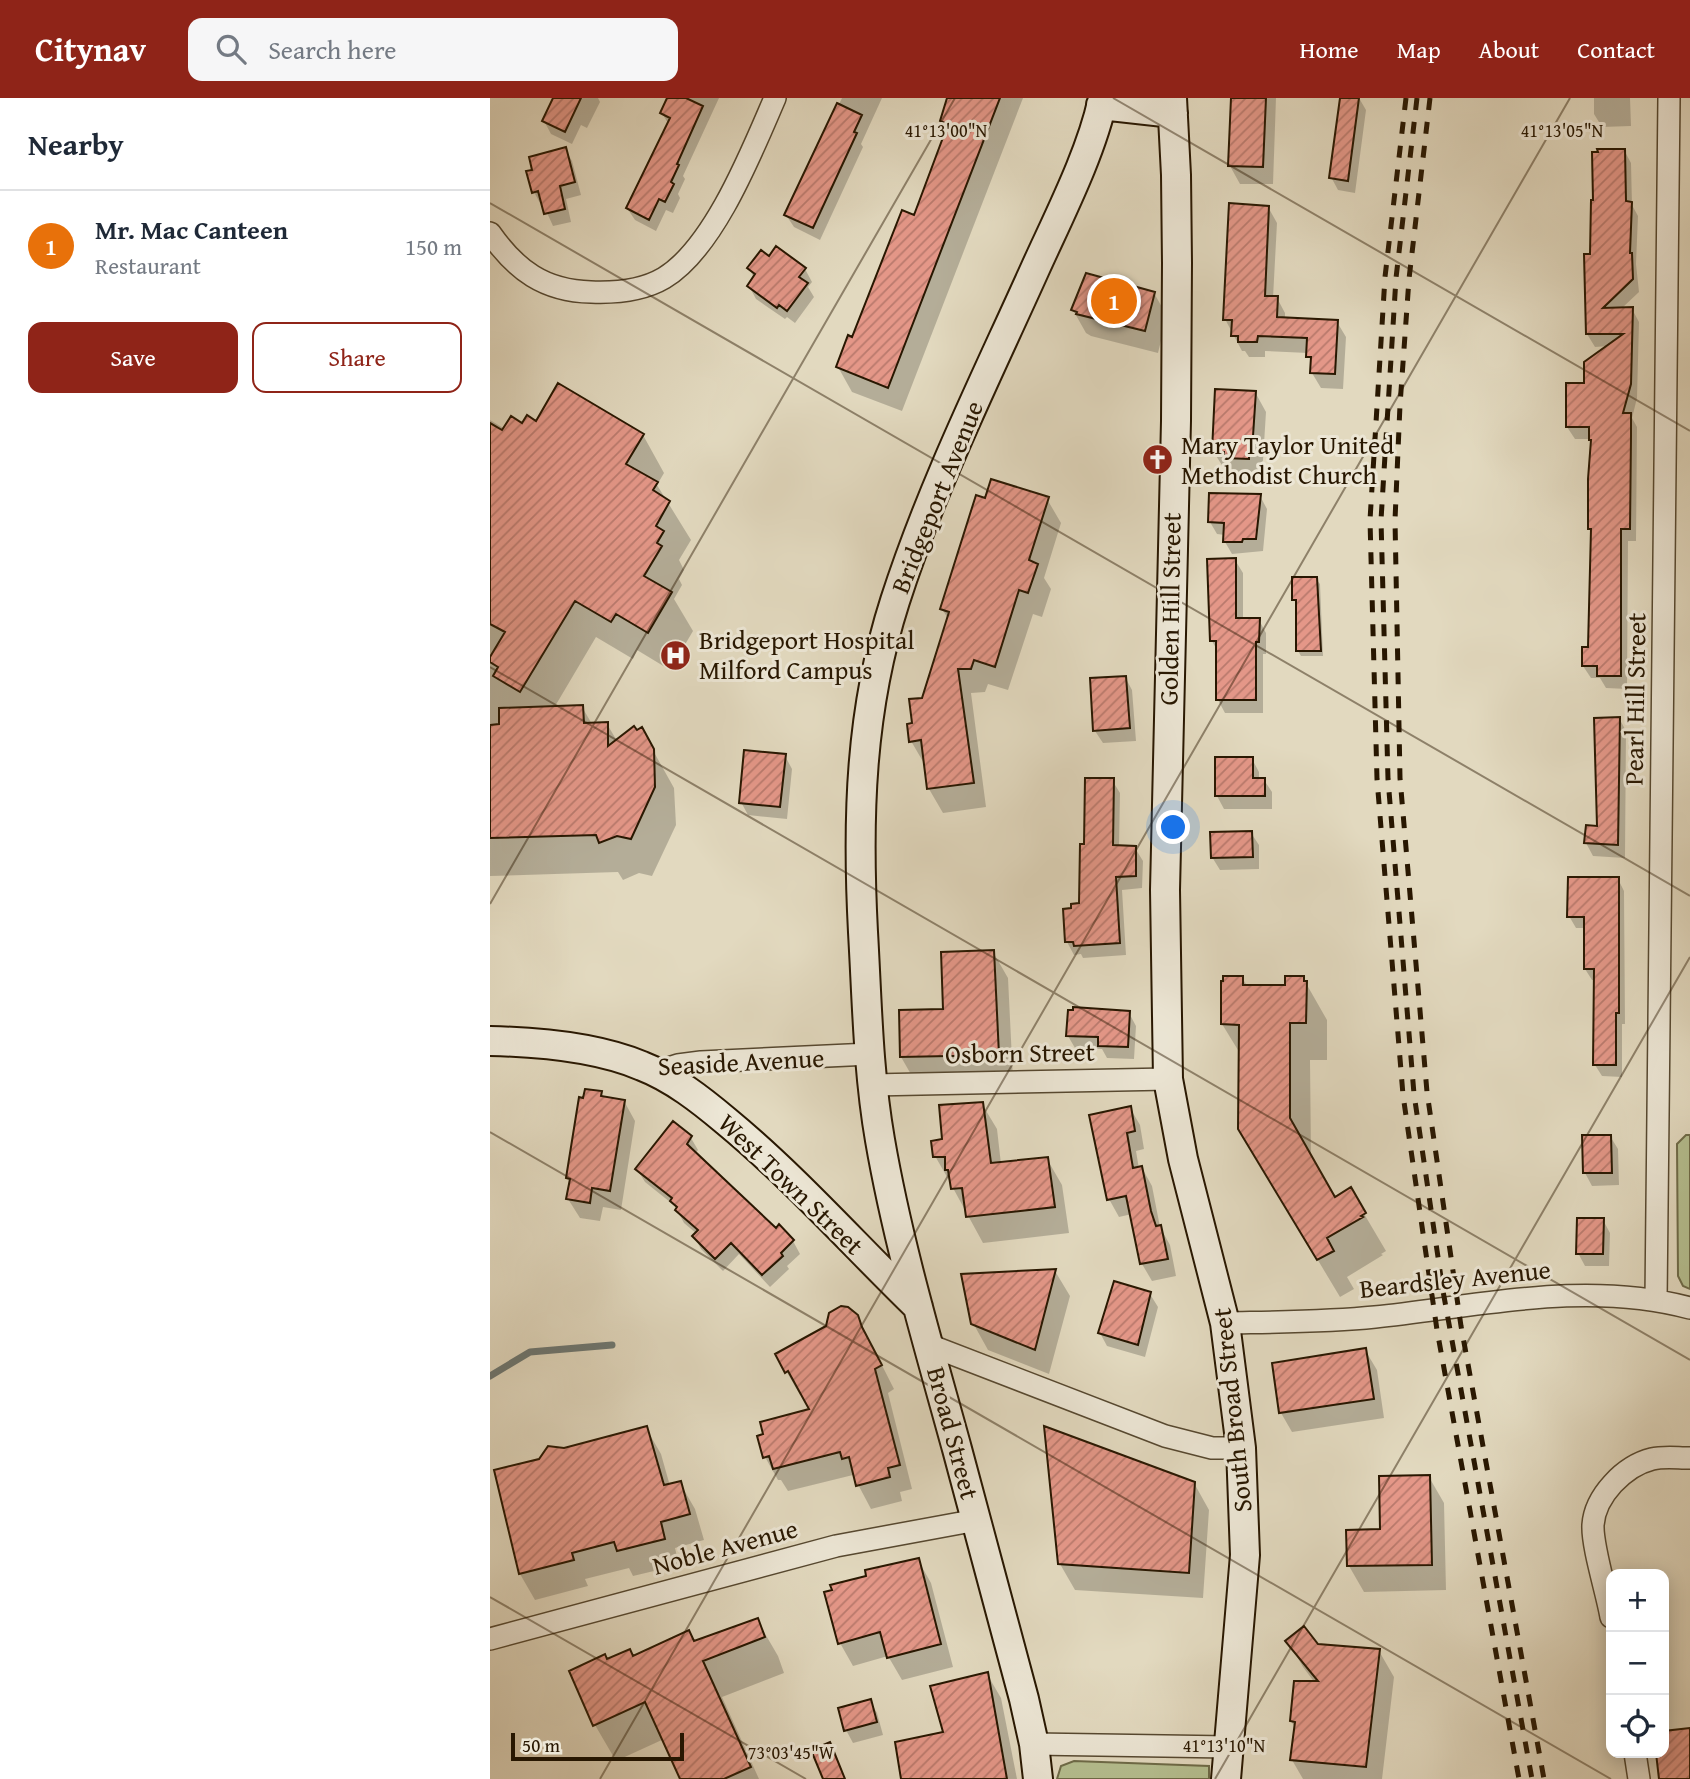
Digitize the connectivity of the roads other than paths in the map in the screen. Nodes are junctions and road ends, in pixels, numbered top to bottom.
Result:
1 (775, 98) edge
2 (1669, 98) edge
3 (1102, 102) edge
4 (1172, 106) edge
5 (490, 233) edge
6 (490, 1041) edge
7 (870, 1054) junction
8 (656, 1072) junction
9 (1168, 1079) junction
10 (872, 1085) junction
11 (1656, 1300) junction
12 (918, 1307) junction
13 (1690, 1308) edge
14 (1225, 1323) junction
15 (929, 1346) junction
16 (1241, 1448) junction
17 (1690, 1458) edge
18 (977, 1520) junction
19 (1606, 1593) edge
20 (490, 1639) edge
21 (1034, 1744) junction
22 (1229, 1748) junction
23 (1636, 1758) edge
24 (1038, 1779) edge
25 (1226, 1779) edge
26 (1639, 1779) edge

1 - 5 street
2 - 11 street, Pearl Hill Street
3 - 4 main road
3 - 7 main road, Bridgeport Avenue
4 - 9 main road, Golden Hill Street
6 - 8 main road, Seaside Avenue
7 - 8 street, Seaside Avenue
7 - 10 main road, Bridgeport Avenue
8 - 12 main road, West Town Street
9 - 10 street, Osborn Street
9 - 14 main road, South Broad Street
10 - 12 main road, Broad Street
11 - 13 street, Beardsley Avenue
11 - 14 street, Beardsley Avenue
12 - 15 main road, Broad Street
14 - 16 main road, South Broad Street
15 - 16 street
15 - 18 main road, Broad Street
16 - 22 main road, South Broad Street
17 - 19 street
18 - 20 street, Noble Avenue
18 - 21 main road, Broad Street
21 - 22 street
21 - 24 main road, Broad Street
22 - 25 main road
23 - 26 street

